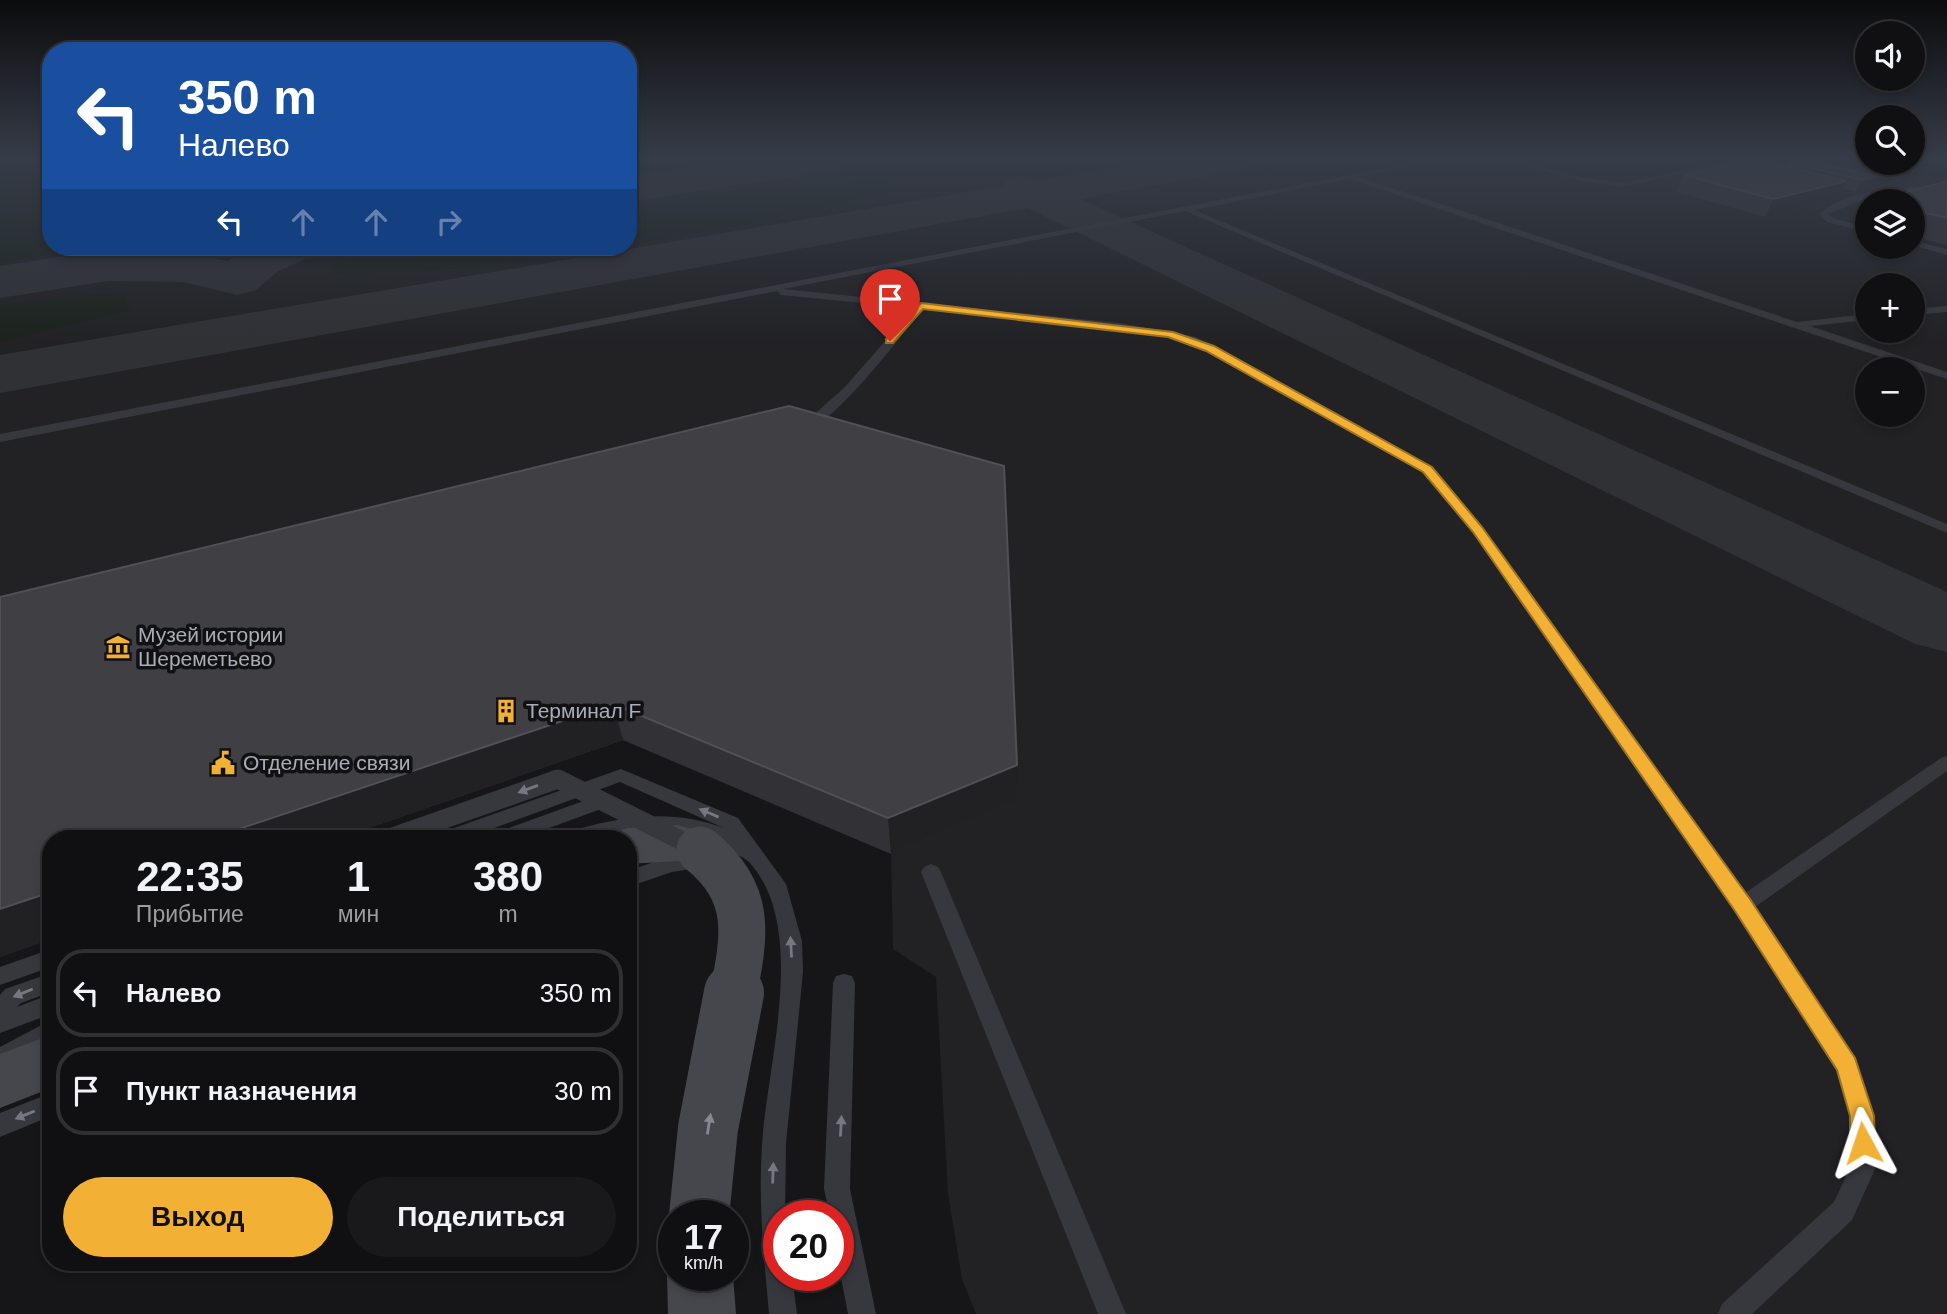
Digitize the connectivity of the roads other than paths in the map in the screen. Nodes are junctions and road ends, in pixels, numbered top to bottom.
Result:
1 (1132, 219) edge
2 (1211, 219) edge
3 (1477, 219) edge
4 (1829, 219) edge
5 (1855, 227) edge
6 (1925, 246) edge
7 (1947, 252) edge
8 (760, 290) junction
9 (921, 306) junction
10 (1947, 309) edge
11 (1925, 312) edge
12 (1855, 319) edge
13 (1796, 326) junction
14 (1947, 376) edge
15 (792, 433) edge
16 (0, 438) edge
17 (1947, 529) edge
18 (1947, 761) edge
19 (603, 801) junction
20 (413, 830) edge
21 (469, 830) edge
22 (524, 830) edge
23 (598, 830) edge
24 (637, 845) edge
25 (700, 850) junction
26 (758, 858) junction
27 (931, 872) dead end
28 (637, 876) edge
29 (1742, 905) junction
30 (42, 961) edge
31 (0, 976) edge
32 (844, 983) dead end
33 (42, 985) edge
34 (42, 1007) edge
35 (0, 1011) edge
36 (0, 1023) edge
37 (42, 1035) edge
38 (0, 1059) edge
39 (42, 1064) edge
40 (0, 1080) edge
41 (42, 1108) edge
42 (0, 1125) edge
43 (701, 1200) edge
44 (701, 1291) edge
45 (702, 1314) edge
46 (783, 1314) edge
47 (862, 1314) edge
48 (1112, 1314) edge
49 (1732, 1314) edge

1 - 8 lane
2 - 17 lane
3 - 13 lane
4 - 5 lane
6 - 7 lane
8 - 9 lane
8 - 16 lane
9 - 15 lane
9 - 29 lane
10 - 11 lane
12 - 13 lane
13 - 14 lane
18 - 29 lane
19 -> 20 lane, bridge
19 - 22 lane
19 - 25 lane, bridge
26 -> 21 lane
23 - 26 lane
24 - 25 street, bridge
43 -> 25 street, bridge
26 - 28 lane
46 -> 26 lane
27 - 48 lane
29 - 49 lane
30 - 31 lane
47 -> 32 lane
33 -> 35 lane
34 - 36 lane
37 - 38 lane
39 - 40 street
41 -> 42 lane
44 - 45 street

